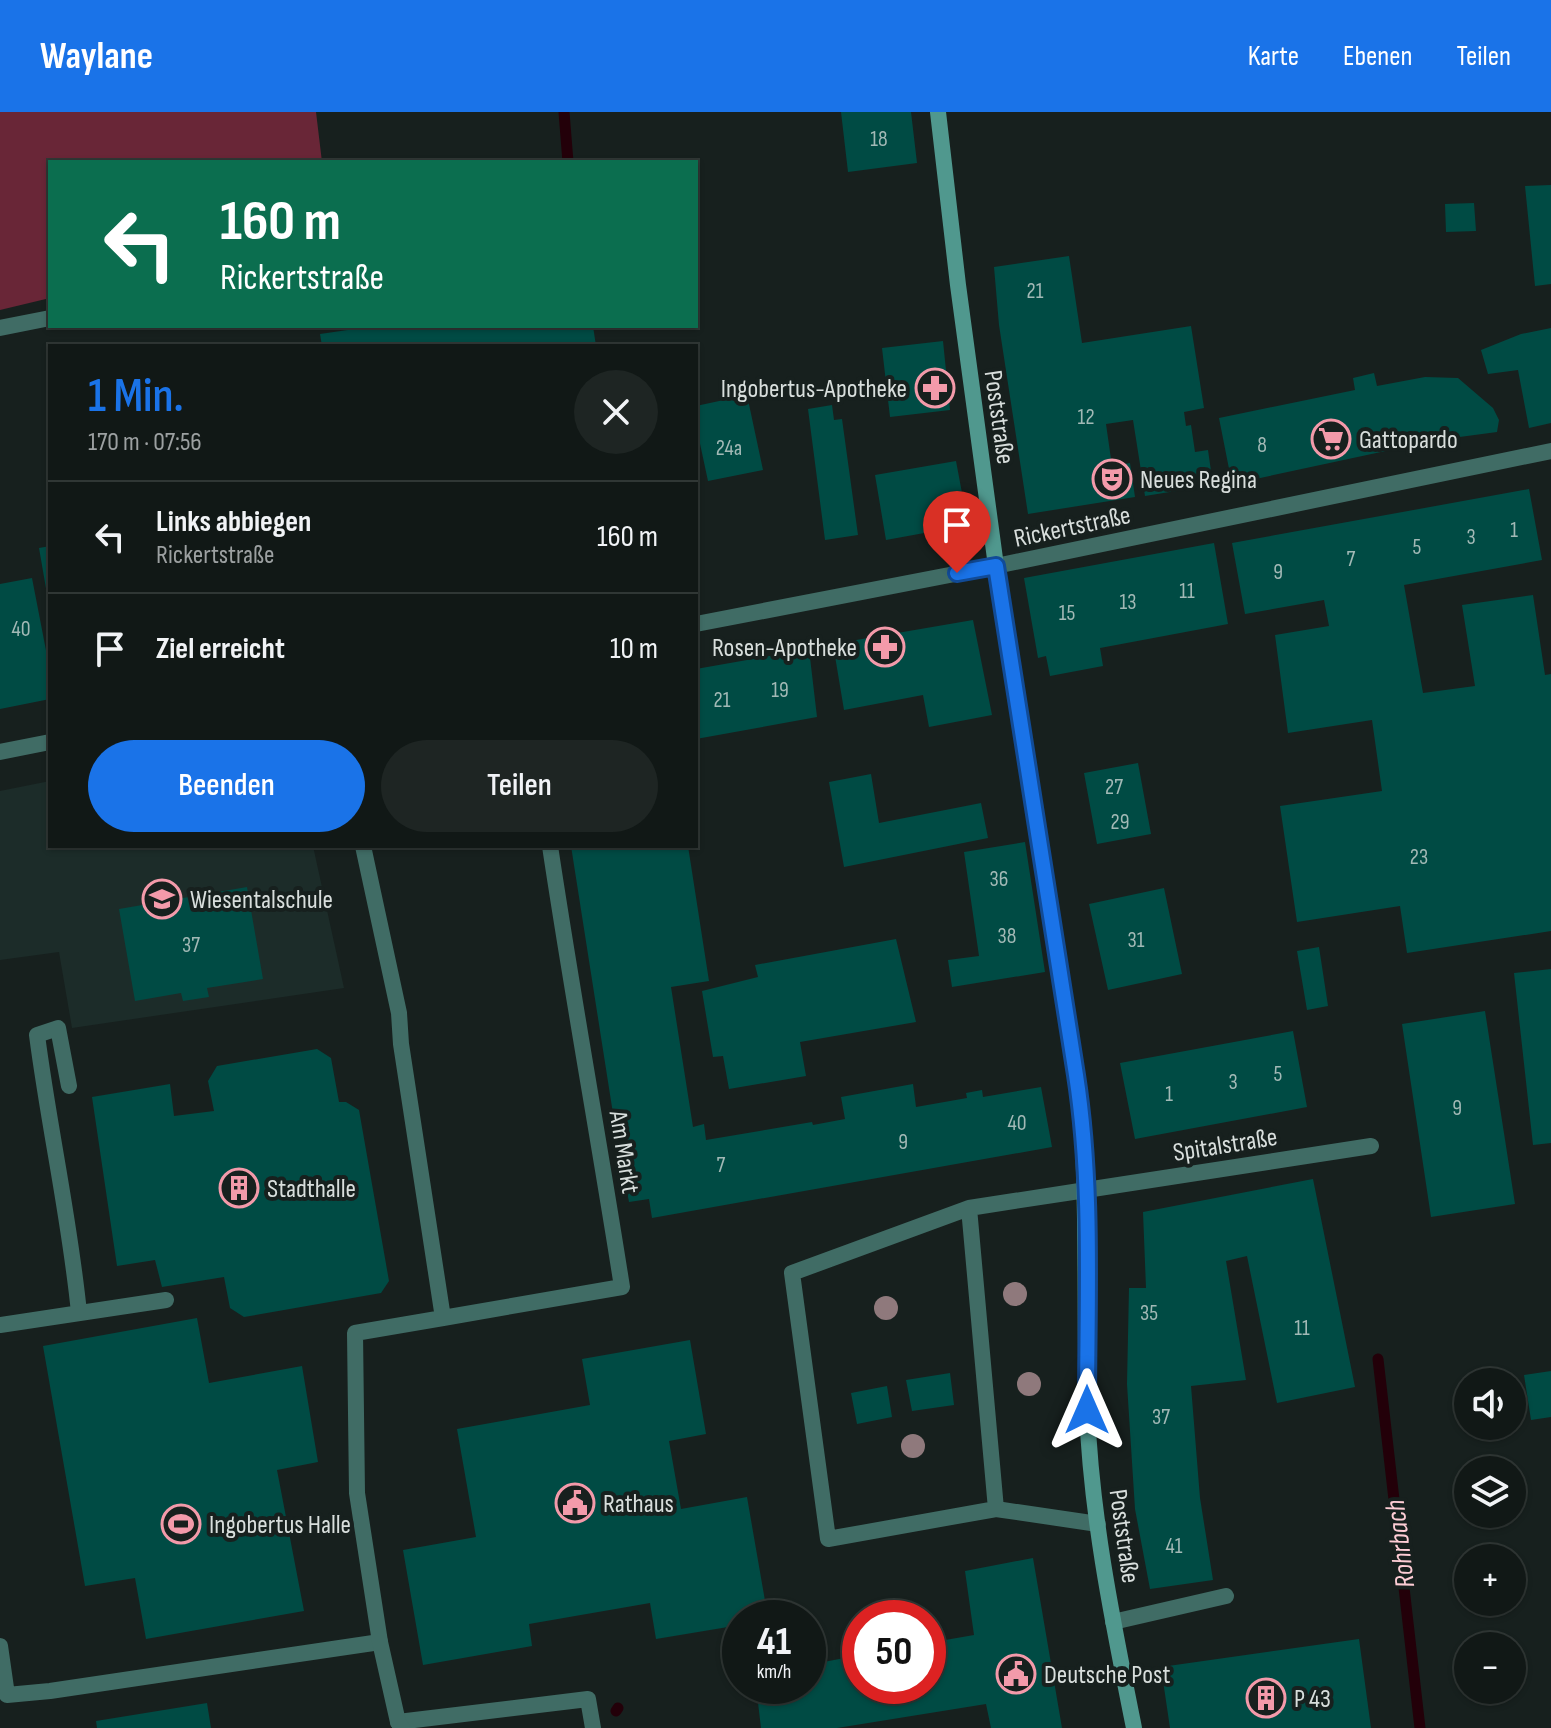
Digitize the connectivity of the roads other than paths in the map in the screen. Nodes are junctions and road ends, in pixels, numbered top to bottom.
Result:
1 (938, 112) edge
2 (48, 318) edge
3 (0, 328) edge
4 (1551, 451) edge
5 (996, 566) junction
6 (698, 624) edge
7 (48, 742) edge
8 (0, 752) edge
9 (363, 848) edge
10 (550, 848) edge
11 (69, 1086) dead end
12 (1371, 1146) dead end
13 (1086, 1190) junction
14 (969, 1208) junction
15 (166, 1300) dead end
16 (79, 1313) junction
17 (443, 1318) junction
18 (0, 1325) edge
19 (996, 1509) junction
20 (1098, 1524) junction
21 (1226, 1596) dead end
22 (1113, 1622) junction
23 (380, 1642) junction
24 (0, 1646) edge
25 (400, 1725) edge
26 (593, 1728) edge
27 (1134, 1728) edge

1 - 5 main road, Poststraße
2 - 3 street
4 - 5 street, Rickertstraße
5 - 6 street, Rickertstraße
5 - 13 main road, Poststraße
7 - 8 street
9 - 17 street
10 - 17 street, Am Markt
11 - 16 street
12 - 13 street, Spitalstraße
13 - 14 street, Spitalstraße
13 - 20 main road, Poststraße
14 - 19 street
14 - 19 street, Spitalstraße
15 - 16 street
16 - 18 street
17 - 23 street, Am Markt
19 - 20 street
20 - 22 main road, Poststraße
21 - 22 street
22 - 27 main road, Poststraße
23 - 24 street
23 - 25 street, Am Markt
25 - 26 street

